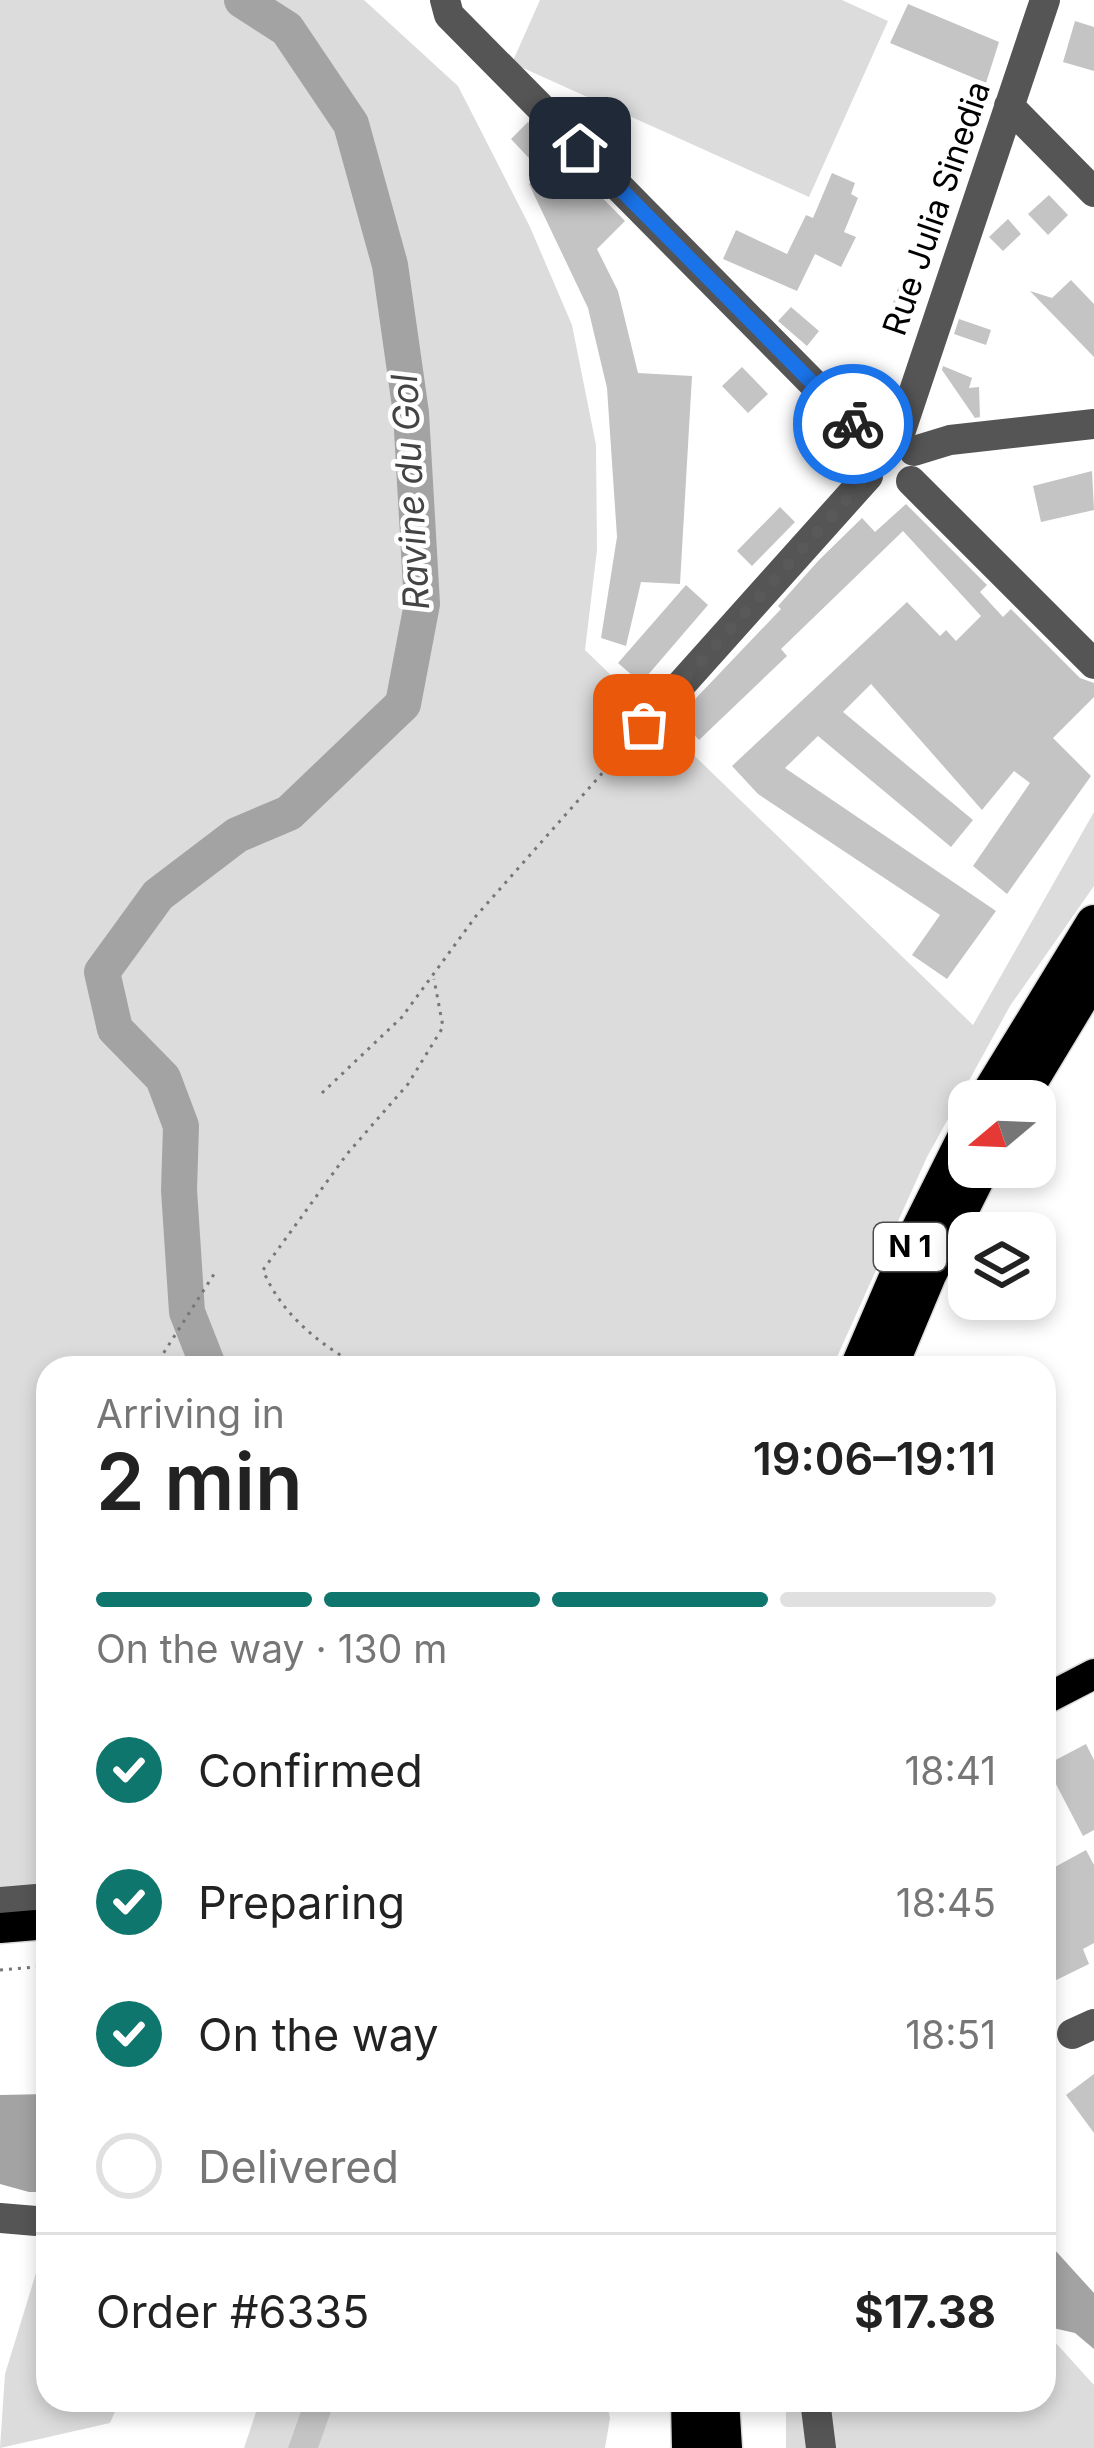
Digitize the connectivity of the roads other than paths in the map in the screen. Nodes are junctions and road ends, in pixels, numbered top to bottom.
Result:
1 (445, 0) edge
2 (1045, 0) edge
3 (1009, 106) junction
4 (1094, 192) edge
5 (1094, 424) edge
6 (899, 454) junction
7 (868, 476) junction
8 (1094, 664) edge
9 (644, 725) road end
10 (1094, 923) edge
11 (1094, 975) edge
12 (998, 1080) edge
13 (1031, 1080) edge
14 (948, 1171) edge
15 (972, 1188) edge
16 (863, 1356) edge
17 (894, 1356) edge
18 (1094, 1658) edge
19 (1094, 1674) edge
20 (1056, 1677) edge
21 (1056, 1694) edge
22 (36, 1899) edge
23 (0, 1902) edge
24 (36, 1925) edge
25 (0, 1928) edge
26 (0, 2218) edge
27 (36, 2221) edge
28 (670, 2412) edge
29 (689, 2412) edge
30 (722, 2412) edge
31 (816, 2412) edge
32 (669, 2448) edge
33 (690, 2448) edge
34 (724, 2448) edge
35 (821, 2448) edge

1 - 6 street
2 - 3 street, Rue Julia Sinedia
3 - 4 street
3 - 6 street, Rue Julia Sinedia
5 - 6 street
6 - 7 street, Rue Julia Sinedia
6 - 7 street
6 - 8 street
7 - 9 street
10 - 12 highway
11 - 13 highway
14 - 16 highway, N 1
15 - 17 highway, N 1
18 - 20 street
19 - 21 main road
22 - 23 street
24 - 25 main road
26 - 27 street
28 - 32 highway
29 - 33 highway
30 - 34 highway
31 - 35 street

